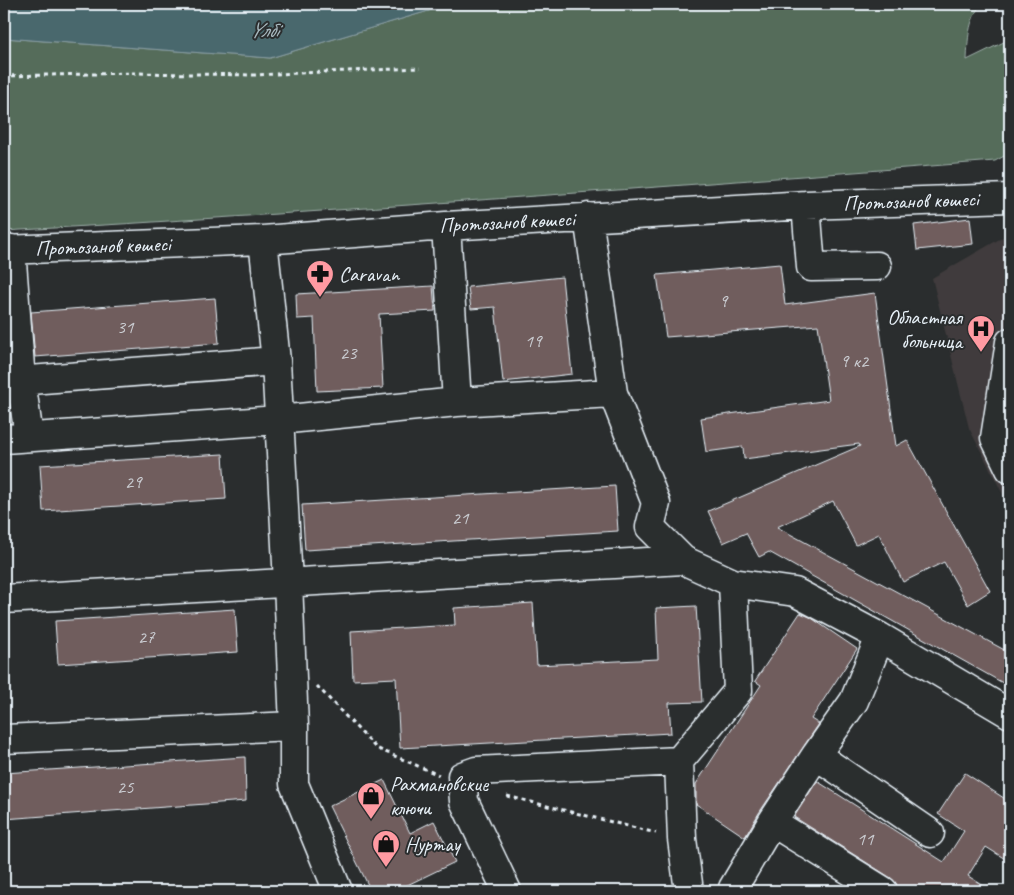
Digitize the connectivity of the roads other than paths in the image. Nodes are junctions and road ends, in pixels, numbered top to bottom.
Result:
1 (1010, 198) edge
2 (806, 205) junction
3 (588, 217) junction
4 (446, 226) junction
5 (263, 240) junction
6 (8, 250) edge
7 (877, 266) dead end
8 (1010, 342) edge
9 (276, 361) junction
10 (12, 381) edge
11 (613, 393) junction
12 (457, 402) junction
13 (279, 420) junction
14 (16, 438) edge
15 (1010, 469) edge
16 (683, 560) junction
17 (288, 582) junction
18 (734, 583) junction
19 (4, 599) edge
20 (880, 637) junction
21 (1010, 714) edge
22 (294, 726) junction
23 (4, 739) edge
24 (816, 755) junction
25 (679, 761) junction
26 (772, 822) junction
27 (930, 833) dead end
28 (338, 891) edge
29 (507, 891) edge
30 (689, 891) edge
31 (739, 891) edge
32 (883, 891) edge

1 - 2 street, Протозанов көшесі
2 - 3 street, Протозанов көшесі
2 - 7 street
3 - 4 street, Протозанов көшесі
3 - 11 street
4 - 5 street, Протозанов көшесі
4 - 12 street
5 - 6 street, Протозанов көшесі
5 - 9 street
6 - 10 street
8 - 15 street
9 - 10 street
9 - 13 street
10 - 14 street
11 - 12 street
11 - 16 street
12 - 13 street
13 - 14 street
13 - 17 street
16 - 17 street
16 - 18 street
17 - 19 street
17 - 22 street
18 - 20 street
18 - 25 street
20 - 21 street
20 - 24 street
22 - 23 street
22 - 28 street
24 - 26 street
24 - 27 street
25 - 29 street
25 - 30 street
26 - 31 street
26 - 32 street

